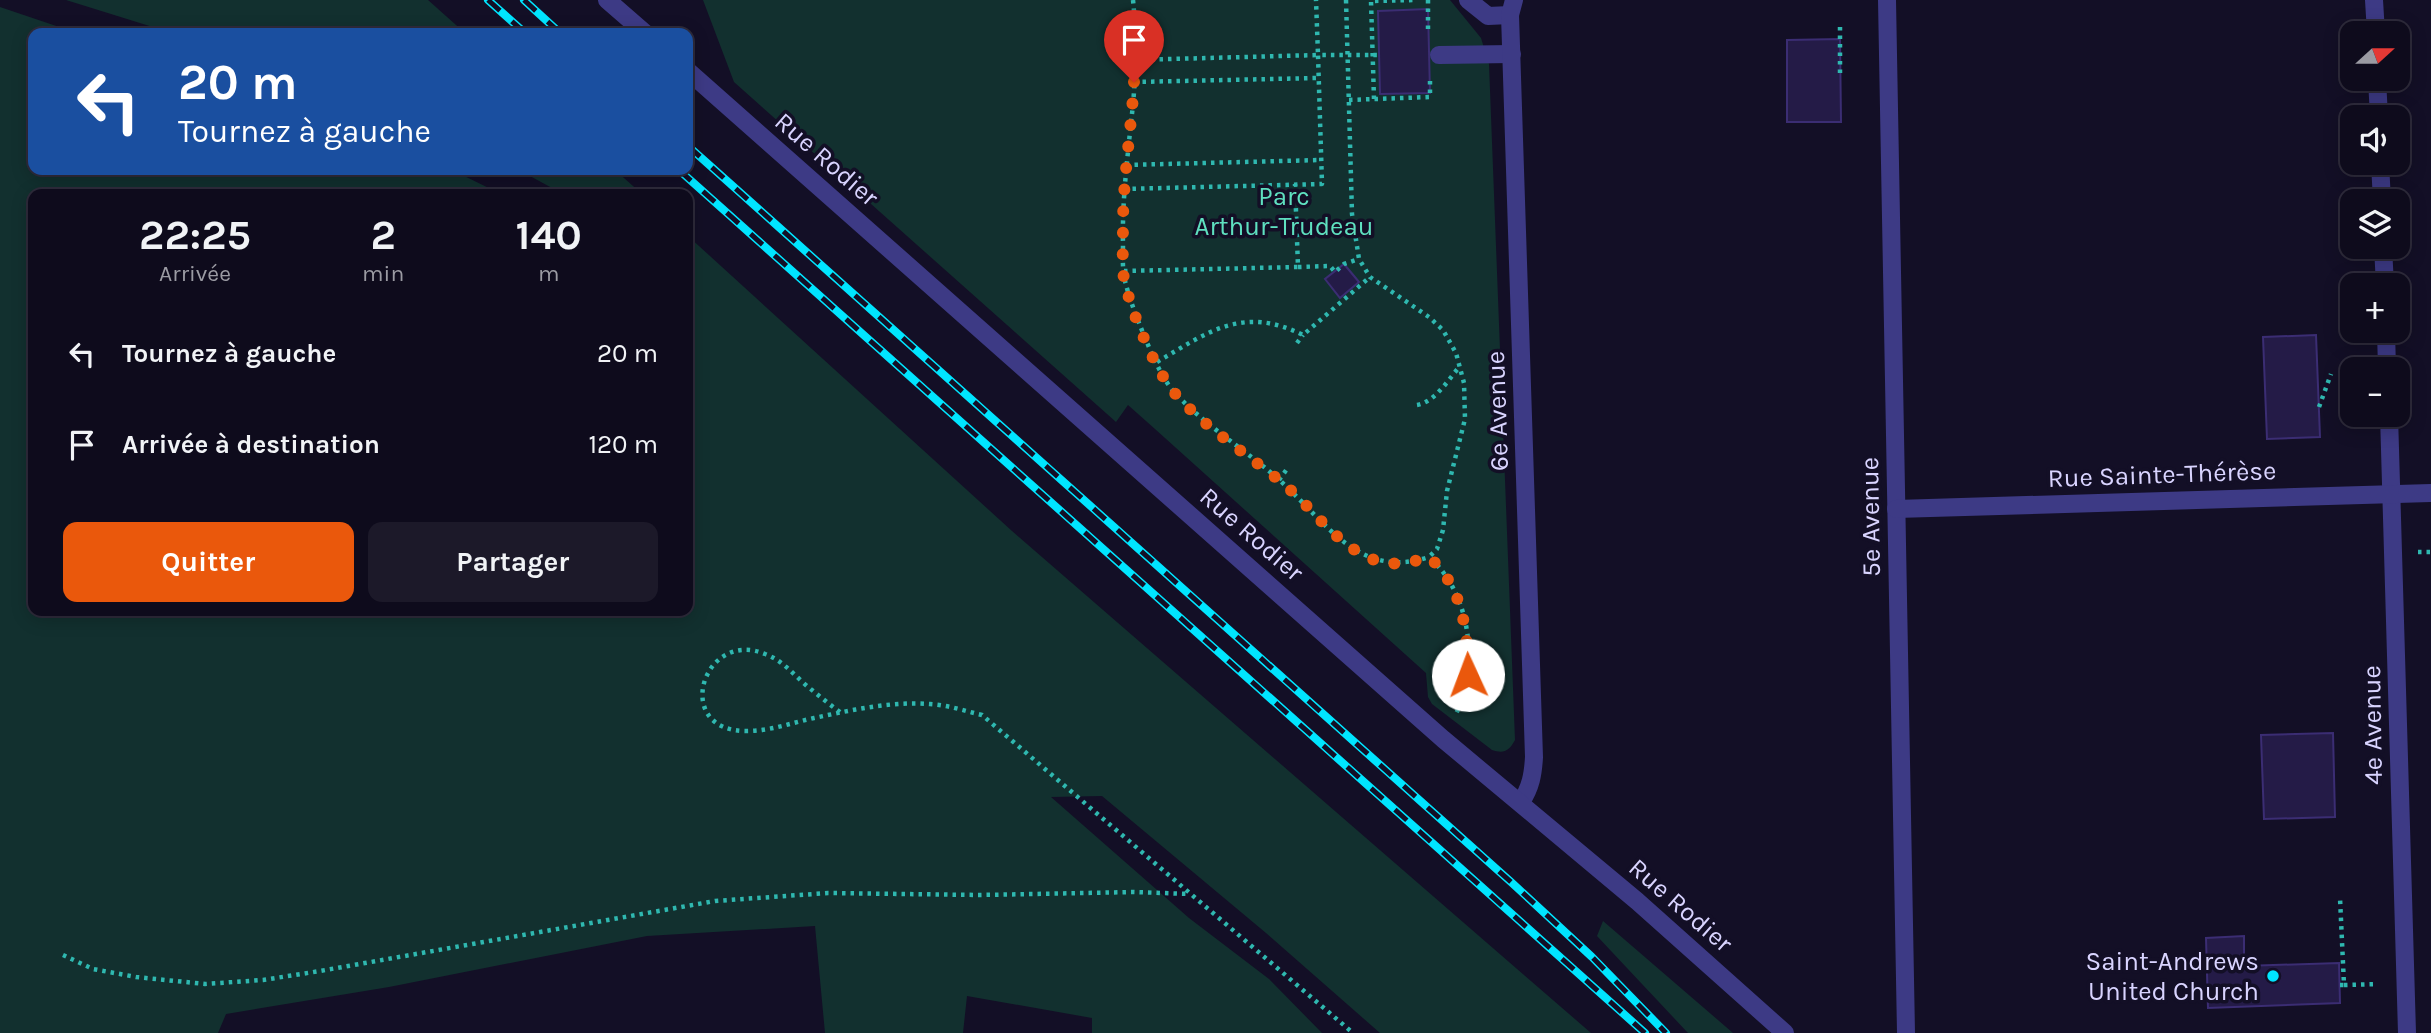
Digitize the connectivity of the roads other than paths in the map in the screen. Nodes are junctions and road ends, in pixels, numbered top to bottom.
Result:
1 (607, 0) edge
2 (1468, 0) edge
3 (1887, 0) edge
4 (2375, 0) edge
5 (1512, 8) edge
6 (2376, 21) edge
7 (639, 28) edge
8 (1512, 54) junction
9 (1434, 62) road end
10 (693, 75) edge
11 (2389, 427) edge
12 (2431, 493) edge
13 (2392, 494) junction
14 (1896, 509) junction
15 (1521, 802) junction
16 (1785, 1033) edge
17 (1906, 1033) edge
18 (2407, 1033) edge

1 - 7 street
2 - 5 street, 6e Avenue
3 - 14 street, 5e Avenue
4 - 6 street
5 - 8 street, 6e Avenue
8 - 9 street
8 - 15 street, 6e Avenue
10 - 15 street, Rue Rodier
11 - 13 street, 4e Avenue
12 - 13 street, Rue Sainte-Thérèse
13 - 14 street, Rue Sainte-Thérèse
13 - 18 street, 4e Avenue
14 - 17 street, 5e Avenue
15 - 16 street, Rue Rodier

